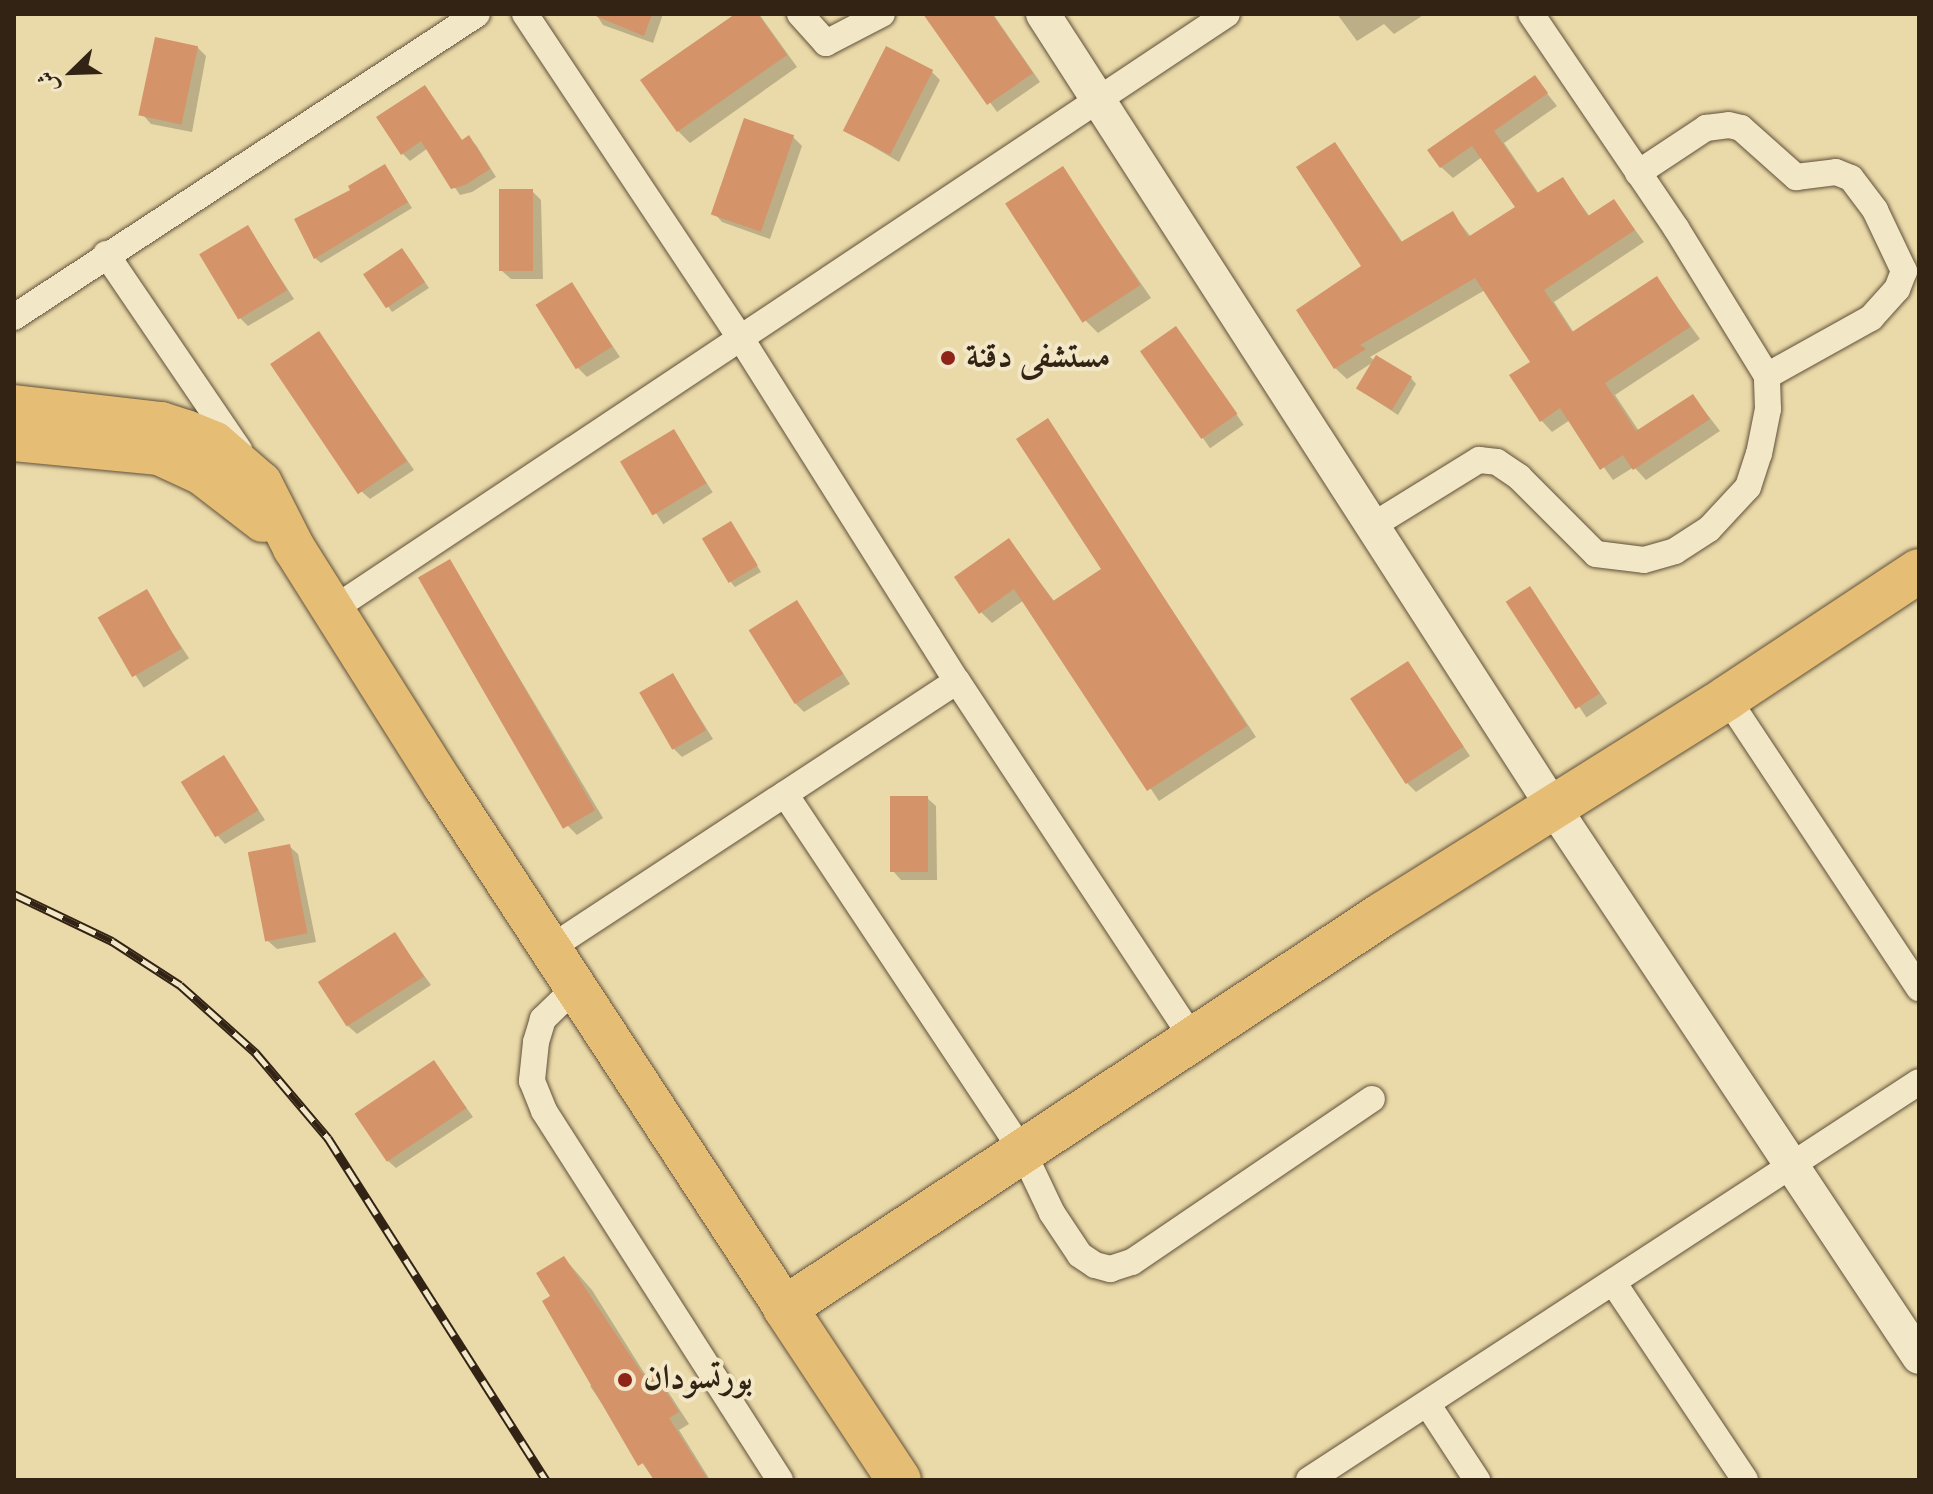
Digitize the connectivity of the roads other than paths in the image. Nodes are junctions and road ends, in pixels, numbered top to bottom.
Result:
1 (477, 14) edge
2 (525, 14) edge
3 (800, 14) edge
4 (882, 14) edge
5 (1043, 14) edge
6 (1227, 14) edge
7 (1531, 14) edge
8 (1098, 99) junction
9 (1638, 173) junction
10 (106, 254) junction
11 (14, 317) edge
12 (740, 337) junction
13 (1767, 376) junction
14 (14, 406) edge
15 (160, 438) junction
16 (14, 440) edge
17 (261, 483) junction
18 (1372, 526) junction
19 (294, 548) junction
20 (1915, 583) edge
21 (332, 610) junction
22 (957, 681) junction
23 (1727, 698) junction
24 (785, 794) junction
25 (1554, 808) junction
26 (549, 949) junction
27 (575, 988) junction
28 (1919, 988) edge
29 (1194, 1041) junction
30 (1919, 1082) edge
31 (1372, 1099) dead end
32 (1024, 1154) junction
33 (1790, 1166) junction
34 (1613, 1282) junction
35 (785, 1308) junction
36 (1919, 1357) edge
37 (1428, 1405) junction
38 (780, 1480) edge
39 (899, 1480) edge
40 (1309, 1480) edge
41 (1477, 1480) edge
42 (1745, 1480) edge

1 - 10 street
2 - 12 street
3 - 4 street
5 - 8 street
6 - 8 street
7 - 9 street
8 - 12 street
8 - 18 street
9 - 13 street
9 - 13 street
10 - 11 street
10 - 17 street
12 - 21 street
12 - 22 street
13 - 18 street
14 - 15 main road
15 - 16 main road
15 - 17 main road
15 - 19 main road
17 - 19 main road
18 - 25 street
19 - 21 main road
20 - 23 highway
21 - 26 main road
22 - 24 street
22 - 29 street
23 - 25 highway
23 - 28 street
24 - 26 street
24 - 32 street
25 - 29 highway
25 - 33 street
26 - 27 main road
27 - 35 main road
27 - 38 street
29 - 32 highway
30 - 33 street
31 - 32 street
32 - 35 highway
33 - 34 street
33 - 36 street
34 - 37 street
34 - 42 street
35 - 39 highway
37 - 40 street
37 - 41 street

